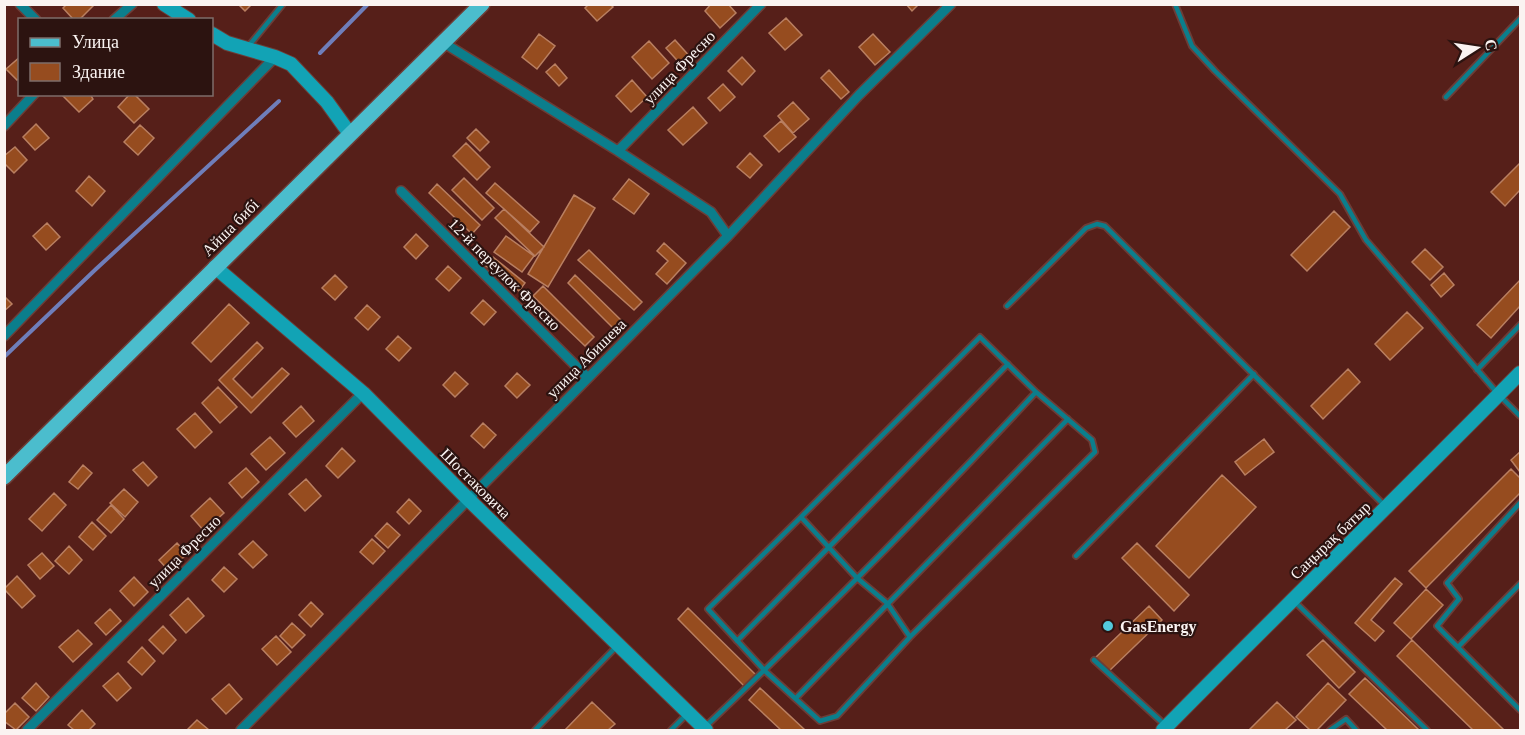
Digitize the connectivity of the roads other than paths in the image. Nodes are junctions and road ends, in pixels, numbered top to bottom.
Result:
1 (20, 4) edge
2 (132, 4) edge
3 (164, 4) edge
4 (283, 4) edge
5 (482, 4) edge
6 (761, 4) edge
7 (951, 4) edge
8 (1175, 4) edge
9 (34, 18) edge
10 (116, 18) edge
11 (186, 18) edge
12 (1521, 19) edge
13 (213, 35) edge
14 (444, 43) junction
15 (246, 50) junction
16 (275, 57) junction
17 (32, 96) edge
18 (1446, 97) dead end
19 (4, 126) edge
20 (350, 134) junction
21 (618, 151) junction
22 (401, 191) dead end
23 (728, 237) junction
24 (215, 267) junction
25 (1007, 306) dead end
26 (1521, 326) edge
27 (4, 336) edge
28 (1008, 364) junction
29 (1477, 370) junction
30 (1521, 373) edge
31 (1254, 374) junction
32 (588, 378) junction
33 (1036, 392) junction
34 (363, 393) junction
35 (1499, 395) junction
36 (1521, 416) edge
37 (1068, 419) junction
38 (4, 477) edge
39 (468, 499) junction
40 (1521, 503) edge
41 (1387, 508) junction
42 (801, 517) junction
43 (829, 547) junction
44 (1076, 556) dead end
45 (857, 578) junction
46 (1521, 584) edge
47 (1292, 599) junction
48 (887, 603) junction
49 (910, 637) junction
50 (737, 641) junction
51 (618, 645) junction
52 (1458, 647) junction
53 (1094, 660) dead end
54 (765, 670) junction
55 (796, 698) junction
56 (1521, 710) edge
57 (688, 713) junction
58 (705, 729) edge
59 (1165, 729) edge
60 (27, 730) edge
61 (241, 730) edge
62 (535, 730) edge
63 (671, 730) edge
64 (1330, 730) edge
65 (1356, 730) edge
66 (1427, 730) edge

1 - 9 street
2 - 10 street
3 - 11 street
4 - 15 lane
5 - 14 main road, Айша бибі
6 - 21 street, улица Фресно
7 - 23 street, улица Абишева
8 - 29 lane
12 - 18 lane
13 - 15 street
14 - 20 main road, Айша бибі
14 - 21 street
15 - 16 street
16 - 20 street
16 - 27 street
17 - 19 street
20 - 24 main road, Айша бибі
21 - 23 street
22 - 32 street, 12-й переулок Фресно
23 - 32 street, улица Абишева
24 - 34 street, Шостаковича
24 - 38 main road, Айша бибі
25 - 31 lane
26 - 29 lane
28 - 33 lane
28 - 42 lane
28 - 43 lane
29 - 35 lane
30 - 35 street, Саңырақ батыр
31 - 41 lane
31 - 44 lane
32 - 39 street, улица Абишева
33 - 37 lane
33 - 45 lane
34 - 39 street, Шостаковича
34 - 60 street, улица Фресно
35 - 36 lane
35 - 41 street, Саңырақ батыр
37 - 48 lane
37 - 49 lane
39 - 51 street, Шостаковича
39 - 61 street, улица Абишева
40 - 52 lane
41 - 47 street, Саңырақ батыр
42 - 43 lane
42 - 50 lane
43 - 45 lane
43 - 50 lane
45 - 48 lane
45 - 54 lane
46 - 52 lane
47 - 59 street, Саңырақ батыр
47 - 66 lane
48 - 49 lane
48 - 55 lane
49 - 55 lane
50 - 54 lane
51 - 57 street, Шостаковича
51 - 62 lane
52 - 56 lane
53 - 59 lane
54 - 55 lane
54 - 58 lane
57 - 58 street, Шостаковича
57 - 63 lane
64 - 65 lane

